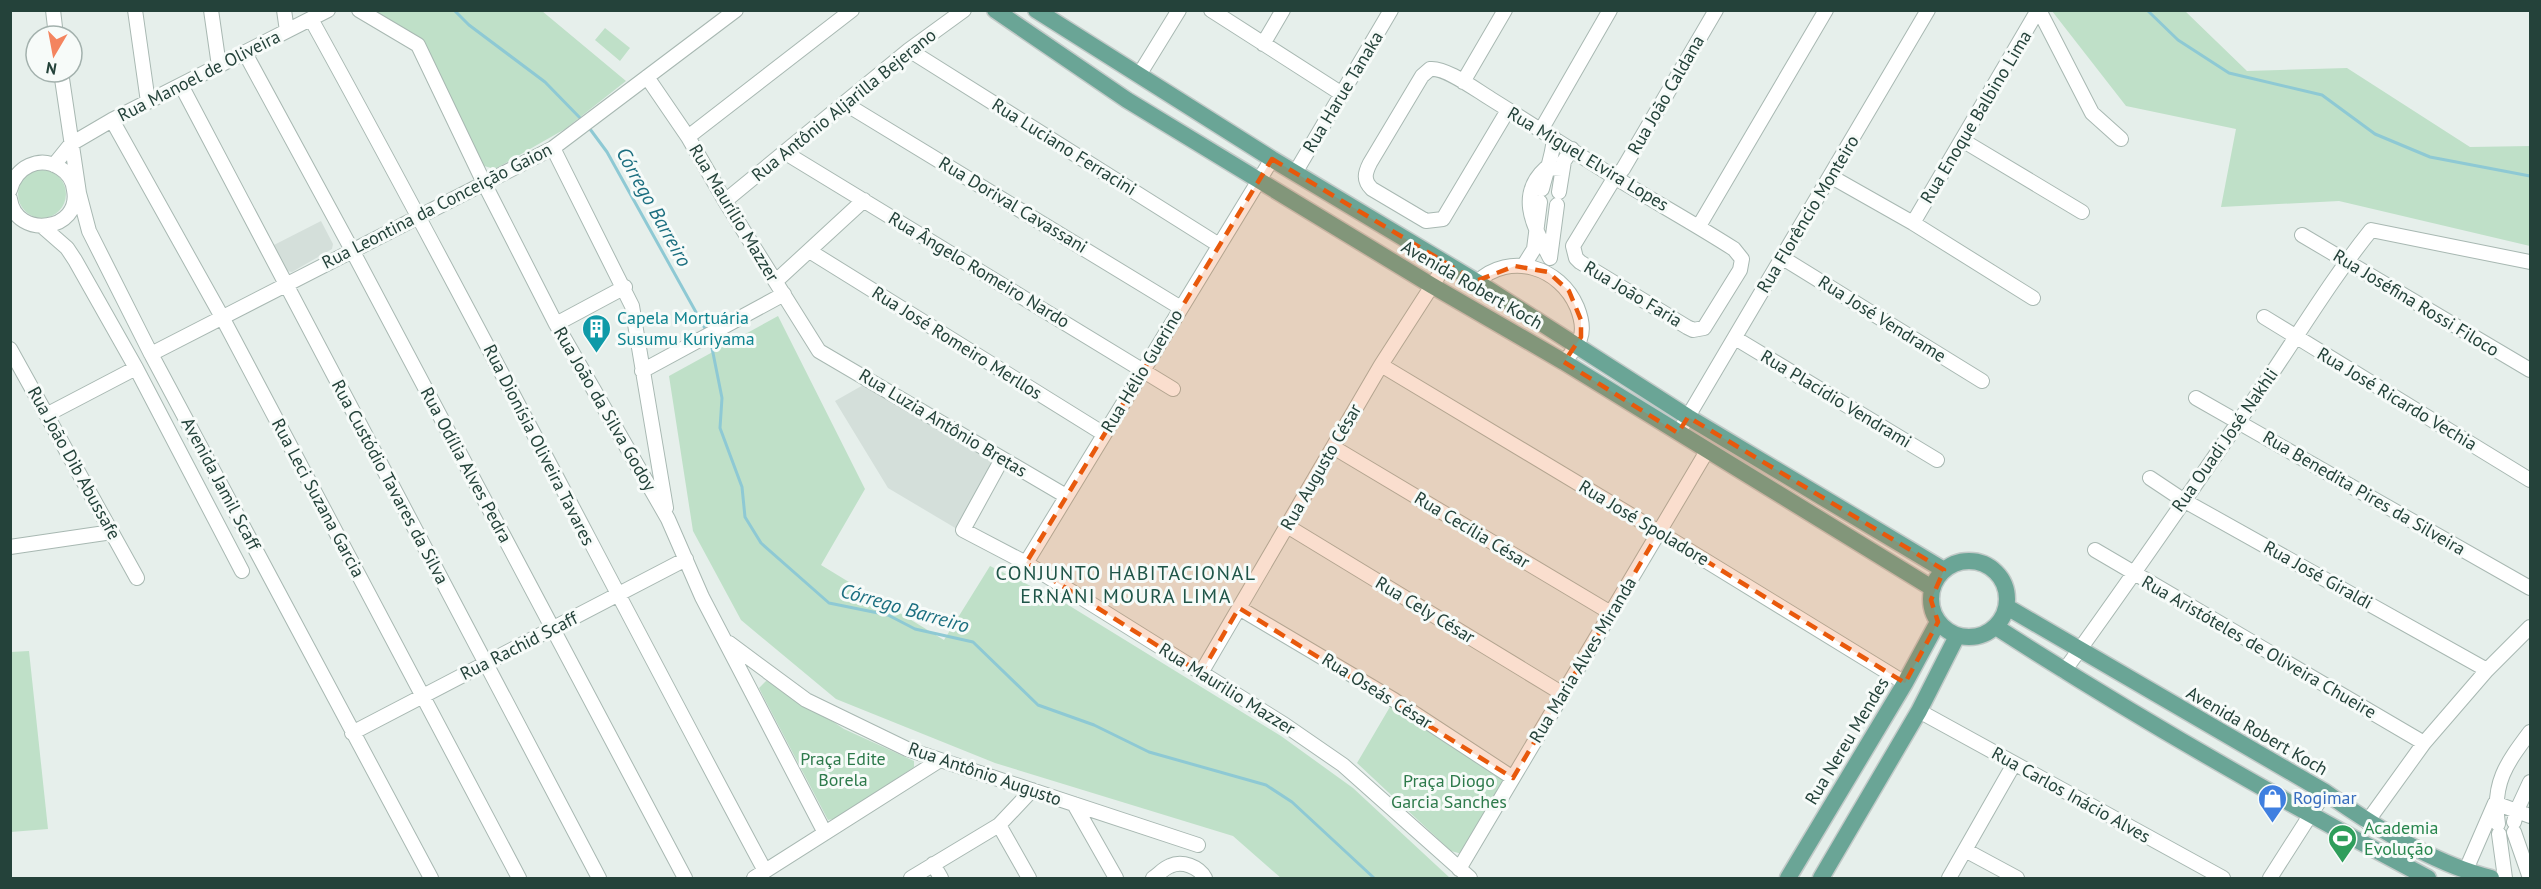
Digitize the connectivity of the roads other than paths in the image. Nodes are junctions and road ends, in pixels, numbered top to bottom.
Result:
1 (135, 10) edge
2 (210, 10) edge
3 (284, 10) edge
4 (328, 10) edge
5 (359, 10) edge
6 (736, 10) edge
7 (852, 10) edge
8 (964, 10) edge
9 (995, 10) edge
10 (1036, 10) edge
11 (1179, 10) edge
12 (1211, 10) edge
13 (1283, 10) edge
14 (1391, 10) edge
15 (1505, 10) edge
16 (1610, 10) edge
17 (1716, 10) edge
18 (1827, 10) edge
19 (1928, 10) edge
20 (2039, 10) edge
21 (311, 19) junction
22 (287, 31) junction
23 (1263, 44) junction
24 (909, 50) junction
25 (245, 53) junction
26 (219, 66) junction
27 (1139, 75) junction
28 (647, 77) junction
29 (1463, 82) junction
30 (63, 84) edge
31 (181, 85) junction
32 (1342, 94) junction
33 (148, 102) junction
34 (844, 103) junction
35 (1508, 110) junction
36 (112, 120) junction
37 (1541, 130) junction
38 (688, 137) junction
39 (1554, 138) junction
40 (2121, 139) dead end
41 (1962, 140) junction
42 (71, 144) junction
43 (553, 148) junction
44 (1572, 149) junction
45 (784, 152) junction
46 (1272, 159) junction
47 (54, 165) junction
48 (1546, 168) junction
49 (1562, 169) junction
50 (1295, 173) junction
51 (1830, 176) junction
52 (1615, 177) junction
53 (1259, 180) junction
54 (484, 183) junction
55 (11, 185) edge
56 (77, 193) junction
57 (10, 199) edge
58 (864, 200) junction
59 (725, 201) junction
60 (2082, 212) dead end
61 (419, 215) junction
62 (17, 222) edge
63 (1913, 223) junction
64 (1699, 226) junction
65 (43, 227) junction
66 (1536, 232) junction
67 (2302, 235) dead end
68 (1219, 245) junction
69 (352, 250) junction
70 (811, 252) junction
71 (1573, 252) joint
72 (1781, 257) junction
73 (1550, 258) junction
74 (2345, 261) junction
75 (2530, 262) edge
76 (1446, 264) junction
77 (1524, 265) junction
78 (1556, 278) junction
79 (776, 281) junction
80 (1477, 282) junction
81 (285, 284) junction
82 (1431, 285) junction
83 (624, 287) junction
84 (784, 294) junction
85 (2033, 298) dead end
86 (1181, 308) junction
87 (222, 317) junction
88 (2264, 317) dead end
89 (556, 324) junction
90 (1699, 330) joint
91 (2296, 337) junction
92 (1735, 338) junction
93 (1577, 345) junction
94 (10, 349) edge
95 (819, 351) joint
96 (151, 354) junction
97 (1564, 362) junction
98 (1381, 365) junction
99 (136, 368) junction
100 (1143, 369) junction
101 (642, 370) junction
102 (2530, 370) edge
103 (1982, 381) dead end
104 (1173, 389) dead end
105 (2196, 398) dead end
106 (48, 414) junction
107 (1688, 417) junction
108 (2239, 421) junction
109 (1678, 433) junction
110 (1104, 434) junction
111 (1333, 447) junction
112 (1707, 452) junction
113 (1002, 459) junction
114 (1937, 460) dead end
115 (2150, 478) dead end
116 (2530, 480) edge
117 (1066, 496) junction
118 (2183, 500) junction
119 (668, 519) junction
120 (1287, 526) junction
121 (112, 532) junction
122 (1659, 532) junction
123 (250, 540) junction
124 (10, 547) edge
125 (231, 548) junction
126 (2095, 550) dead end
127 (686, 560) junction
128 (1026, 563) junction
129 (1944, 570) junction
130 (242, 571) dead end
131 (2134, 574) junction
132 (137, 578) dead end
133 (1932, 588) junction
134 (2530, 588) edge
135 (616, 595) junction
136 (1239, 608) junction
137 (2007, 608) junction
138 (1611, 613) junction
139 (1938, 622) junction
140 (1996, 627) junction
141 (2530, 627) edge
142 (552, 628) junction
143 (1958, 636) junction
144 (725, 640) junction
145 (2079, 651) junction
146 (486, 663) junction
147 (2487, 670) junction
148 (2064, 671) junction
149 (1201, 673) junction
150 (1905, 683) junction
151 (1563, 694) junction
152 (423, 696) junction
153 (1919, 711) junction
154 (1875, 732) junction
155 (2530, 732) edge
156 (352, 733) junction
157 (2424, 743) junction
158 (940, 760) junction
159 (1889, 761) junction
160 (2014, 764) junction
161 (1513, 778) junction
162 (2530, 782) edge
163 (1032, 790) junction
164 (2325, 792) junction
165 (2495, 803) junction
166 (1074, 804) junction
167 (2309, 815) junction
168 (2530, 816) edge
169 (2515, 821) junction
170 (2367, 822) junction
171 (999, 825) junction
172 (825, 833) junction
173 (1198, 844) dead end
174 (1965, 850) junction
175 (933, 864) junction
176 (2465, 872) junction
177 (1465, 874) edge
178 (760, 875) edge
179 (2530, 878) edge
180 (431, 879) edge
181 (519, 879) edge
182 (599, 879) edge
183 (685, 879) edge
184 (910, 879) edge
185 (941, 879) edge
186 (1029, 879) edge
187 (1116, 879) edge
188 (1153, 879) edge
189 (1205, 879) edge
190 (1788, 879) edge
191 (1821, 879) edge
192 (1949, 879) edge
193 (2017, 879) edge
194 (2223, 879) edge
195 (2270, 879) edge
196 (2428, 879) edge
197 (2491, 879) edge
198 (2505, 879) edge

1 - 33 street
2 - 26 street
3 - 22 street
4 - 21 street, Rua Manoel de Oliveira
5 - 54 street, Rua João da Silva Godoy
6 - 28 street, Rua Leontina da Conceição Gaion
7 - 38 street
8 - 24 street, Rua Antônio Aljarilla Bejerano
9 - 53 main road, Avenida Robert Koch
10 - 27 main road, Avenida Robert Koch
11 - 27 street
12 - 23 street
13 - 23 street
14 - 32 street, Rua Harue Tanaka
15 - 29 street
16 - 37 street
17 - 52 street, Rua João Caldana
18 - 64 street
19 - 51 street, Rua Florêncio Monteiro
20 - 40 street
20 - 41 street, Rua Enoque Balbino Lima
21 - 22 street, Rua Manoel de Oliveira
21 - 61 street, Rua Dionísia Oliveira Tavares
22 - 25 street, Rua Manoel de Oliveira
23 - 32 street
24 - 34 street, Rua Antônio Aljarilla Bejerano
24 - 68 street, Rua Luciano Ferracini
25 - 26 street, Rua Manoel de Oliveira
25 - 69 street, Rua Odília Alves Pedra
26 - 31 street, Rua Manoel de Oliveira
27 - 46 main road, Avenida Robert Koch
28 - 38 street, Rua Maurílio Mazzer
28 - 43 street, Rua Leontina da Conceição Gaion
29 - 35 street, Rua Miguel Elvira Lopes
29 - 35 street, Rua Miguel Elvira Lopes
30 - 42 street, Avenida Jamil Scaff
31 - 33 street, Rua Manoel de Oliveira
31 - 81 street, Rua Custódio Tavares da Silva
32 - 50 street, Rua Harue Tanaka
33 - 36 street, Rua Manoel de Oliveira
34 - 45 street, Rua Antônio Aljarilla Bejerano
34 - 86 street, Rua Dorival Cavassani
35 - 37 street, Rua Miguel Elvira Lopes
36 - 42 street, Rua Manoel de Oliveira
36 - 87 street, Rua Leci Suzana Garcia
37 - 39 street, Rua Miguel Elvira Lopes
38 - 59 street, Rua Maurílio Mazzer
39 - 44 street, Rua Miguel Elvira Lopes
39 - 48 street
41 - 60 street
41 - 63 street, Rua Enoque Balbino Lima
42 - 47 street
42 - 56 street, Avenida Jamil Scaff
43 - 54 street, Rua Leontina da Conceição Gaion
43 - 83 street
44 - 49 street
44 - 52 street, Rua Miguel Elvira Lopes
45 - 58 street, Rua Ângelo Romeiro Nardo
45 - 59 street, Rua Antônio Aljarilla Bejerano
46 - 50 main road, Avenida Robert Koch
46 - 53 street, Rua Hélio Guerino
47 - 55 street
47 - 56 street
48 - 49 street
48 - 66 street
48 - 66 street
49 - 73 street
50 - 76 main road, Avenida Robert Koch
51 - 63 street
51 - 72 street, Rua Florêncio Monteiro
52 - 64 street, Rua Miguel Elvira Lopes
52 - 71 street, Rua João Caldana
53 - 68 street, Rua Hélio Guerino
53 - 82 main road, Avenida Robert Koch
54 - 61 street, Rua Leontina da Conceição Gaion
54 - 89 street, Rua João da Silva Godoy
56 - 65 street
56 - 96 street, Avenida Jamil Scaff
57 - 62 street
58 - 70 street
58 - 100 street, Rua Ângelo Romeiro Nardo
59 - 79 street, Rua Maurílio Mazzer
61 - 69 street, Rua Leontina da Conceição Gaion
61 - 135 street, Rua Dionísia Oliveira Tavares
62 - 65 street
63 - 85 street
64 - 90 street, Rua Miguel Elvira Lopes
65 - 99 street
66 - 73 street
66 - 77 street
67 - 74 street, Rua Joséfina Rossi Filoco
68 - 86 street, Rua Hélio Guerino
69 - 81 street, Rua Leontina da Conceição Gaion
69 - 142 street, Rua Odília Alves Pedra
70 - 79 street
70 - 110 street, Rua José Romeiro Merllos
71 - 90 street, Rua João Faria
72 - 92 street, Rua Florêncio Monteiro
72 - 103 street, Rua José Vendrame
73 - 78 street
74 - 75 street, Rua Ouadi José Nakhli
74 - 91 street, Rua Ouadi José Nakhli
74 - 102 street, Rua Joséfina Rossi Filoco
76 - 80 main road, Avenida Robert Koch
76 - 82 street, Rua Augusto César
77 - 78 street
77 - 80 street
78 - 93 street
79 - 84 street, Rua Maurílio Mazzer
80 - 93 main road, Avenida Robert Koch
81 - 87 street, Rua Leontina da Conceição Gaion
81 - 146 street, Rua Custódio Tavares da Silva
82 - 97 main road, Avenida Robert Koch
82 - 98 street, Rua Augusto César
83 - 89 street
83 - 101 street
84 - 95 street, Rua Maurílio Mazzer
84 - 101 street
86 - 100 street, Rua Hélio Guerino
87 - 96 street, Rua Leontina da Conceição Gaion
87 - 152 street, Rua Leci Suzana Garcia
88 - 91 street, Rua José Ricardo Vechia
89 - 119 street, Rua João da Silva Godoy
91 - 108 street, Rua Ouadi José Nakhli
91 - 116 street, Rua José Ricardo Vechia
92 - 107 street, Rua Florêncio Monteiro
92 - 114 street, Rua Placídio Vendrami
93 - 97 street
93 - 107 main road, Avenida Robert Koch
94 - 106 street, Rua João Dib Abussafe
95 - 113 street, Rua Luzia Antônio Bretas
96 - 123 street, Avenida Jamil Scaff
97 - 109 main road, Avenida Robert Koch
98 - 111 street, Rua Augusto César
98 - 122 street, Rua José Spoladore
99 - 106 street
99 - 125 street
100 - 104 street, Rua Ângelo Romeiro Nardo
100 - 110 street, Rua Hélio Guerino
101 - 119 street
105 - 108 street, Rua Benedita Pires da Silveira
106 - 121 street, Rua João Dib Abussafe
107 - 109 street, Rua Florêncio Monteiro
107 - 129 main road, Avenida Robert Koch
108 - 118 street, Rua Ouadi José Nakhli
108 - 134 street, Rua Benedita Pires da Silveira
109 - 112 main road, Avenida Robert Koch
110 - 117 street, Rua Hélio Guerino
111 - 120 street, Rua Augusto César
111 - 138 street, Rua Cecília César
112 - 122 street, Rua Maria Alves Miranda
112 - 133 main road, Avenida Robert Koch
113 - 117 street, Rua Luzia Antônio Bretas
113 - 128 street, Rua Maurilio Mazzer
115 - 118 street, Rua José Giraldi
117 - 128 street, Rua Hélio Guerino
118 - 131 street, Rua Ouadi José Nakhli
118 - 147 street, Rua José Giraldi
119 - 127 street, Rua João da Silva Godoy
120 - 136 street, Rua Augusto César
120 - 151 street, Rua Cely César
121 - 124 street
121 - 132 street, Rua João Dib Abussafe
122 - 138 street, Rua Maria Alves Miranda
122 - 150 street, Rua José Spoladore
123 - 125 street
123 - 156 street, Avenida Jamil Scaff
125 - 130 street
126 - 131 street, Rua Aristóteles de Oliveira Chueire
127 - 135 street, Rua Rachid Scaff
127 - 144 street, Rua João da Silva Godoy
128 - 149 street, Rua Maurilio Mazzer
129 - 133 main road
129 - 137 main road
131 - 145 street, Rua Ouadi José Nakhli
131 - 157 street, Rua Aristóteles de Oliveira Chueire
133 - 139 main road
135 - 142 street, Rua Rachid Scaff
135 - 178 street, Rua Dionísia Oliveira Tavares
136 - 149 street, Rua Augusto César
136 - 161 street, Rua Oseás César
137 - 140 main road
137 - 145 main road, Avenida Robert Koch
138 - 151 street, Rua Maria Alves Miranda
139 - 143 main road
139 - 150 main road, Rua Nereu Mendes
140 - 143 main road
140 - 148 main road
141 - 147 street
142 - 146 street, Rua Rachid Scaff
142 - 183 street, Rua Odília Alves Pedra
143 - 153 main road
144 - 158 street, Rua Antônio Augusto
144 - 172 street, Rua João da Silva Godoy
145 - 148 street, Rua Ouadi José Nakhli
145 - 164 main road, Avenida Robert Koch
146 - 152 street, Rua Rachid Scaff
146 - 182 street, Rua Custódio Tavares da Silva
147 - 157 street
148 - 167 main road
149 - 177 street, Rua Maurilio Mazzer
150 - 154 main road, Rua Nereu Mendes
151 - 161 street, Rua Maria Alves Miranda
152 - 156 street, Rua Rachid Scaff
152 - 181 street, Rua Leci Suzana Garcia
153 - 159 main road
153 - 160 street, Rua Carlos Inácio Alves
154 - 159 main road
154 - 190 main road, Rua Nereu Mendes
155 - 165 street
156 - 180 street, Avenida Jamil Scaff
157 - 170 street
158 - 163 street, Rua Antônio Augusto
158 - 172 street
159 - 191 main road
160 - 174 street
160 - 194 street, Rua Carlos Inácio Alves
161 - 177 street, Rua Maria Alves Miranda
162 - 169 street
163 - 166 street, Rua Antônio Augusto
163 - 171 street
164 - 167 street
164 - 170 main road, Avenida Robert Koch
165 - 169 street
165 - 176 street
165 - 198 street
166 - 173 street, Rua Antônio Augusto
166 - 187 street
167 - 195 street
167 - 196 main road
168 - 169 street
169 - 179 street
170 - 176 main road, Avenida Robert Koch
171 - 175 street
171 - 186 street
172 - 178 street
174 - 192 street
174 - 193 street
175 - 184 street
175 - 185 street
176 - 197 main road, Avenida Robert Koch
188 - 189 street

